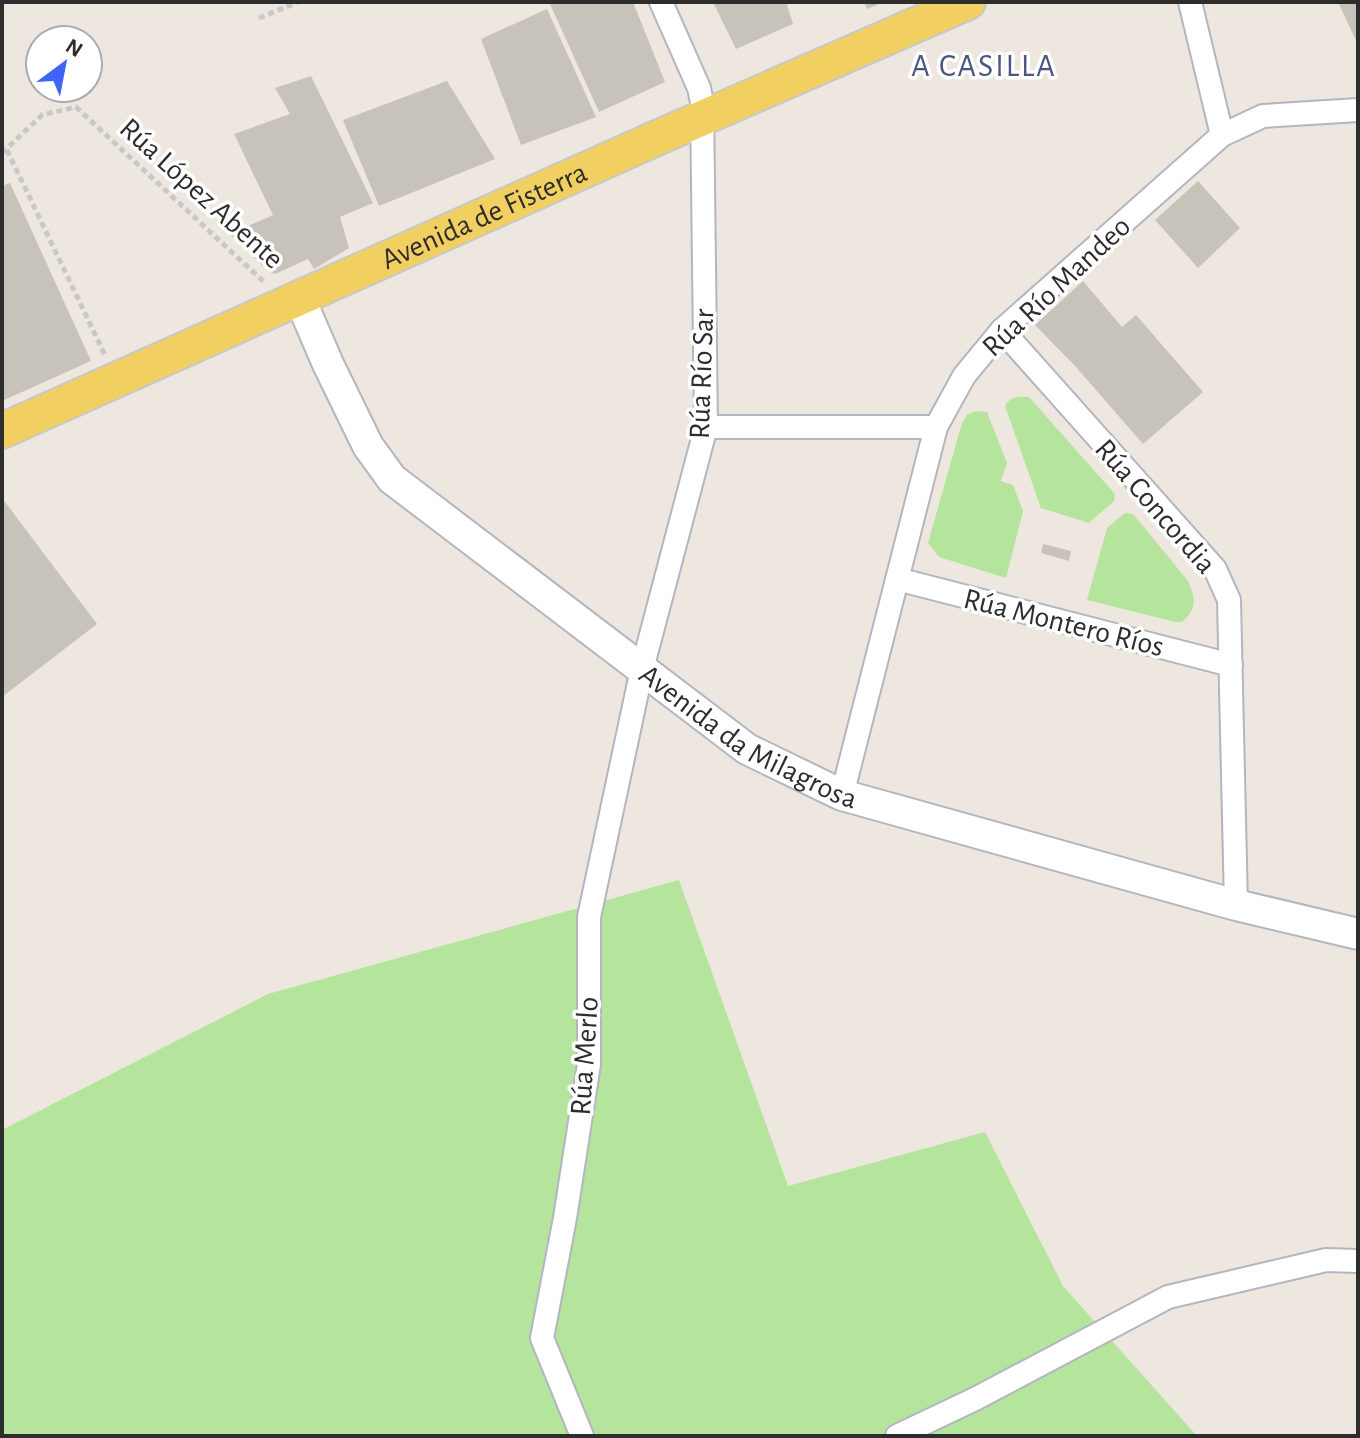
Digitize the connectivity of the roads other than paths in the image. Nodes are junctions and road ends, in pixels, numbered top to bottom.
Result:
1 (661, 2) edge
2 (968, 2) edge
3 (1190, 2) edge
4 (1358, 110) edge
5 (701, 118) junction
6 (1222, 135) junction
7 (300, 299) junction
8 (1002, 330) junction
9 (706, 427) junction
10 (936, 427) junction
11 (2, 431) edge
12 (897, 579) junction
13 (1231, 665) junction
14 (642, 669) junction
15 (842, 795) junction
16 (1236, 905) junction
17 (1358, 934) edge
18 (1358, 1261) edge
19 (582, 1436) edge
20 (897, 1436) edge

1 - 5 street, Rúa Río Sar
2 - 5 main road, Avenida de Fisterra
3 - 6 street
4 - 6 street, Rúa Río Mandeo
5 - 7 main road, Avenida de Fisterra
5 - 9 street, Rúa Río Sar
6 - 8 street, Rúa Río Mandeo
7 - 11 main road, Avenida de Fisterra
7 - 14 street, Avenida da Milagrosa
8 - 10 street, Rúa Río Mandeo
8 - 13 street, Rúa Concordia
9 - 10 street
9 - 14 street, Rúa Río Sar
10 - 12 street, Rúa Río Mandeo
12 - 13 street, Rúa Montero Ríos
12 - 15 street, Rúa Río Mandeo
13 - 16 street, Rúa Concordia
14 - 15 street, Avenida da Milagrosa
14 - 19 street, Rúa Merlo
15 - 16 street, Avenida da Milagrosa
16 - 17 street, Avenida da Milagrosa
18 - 20 street

